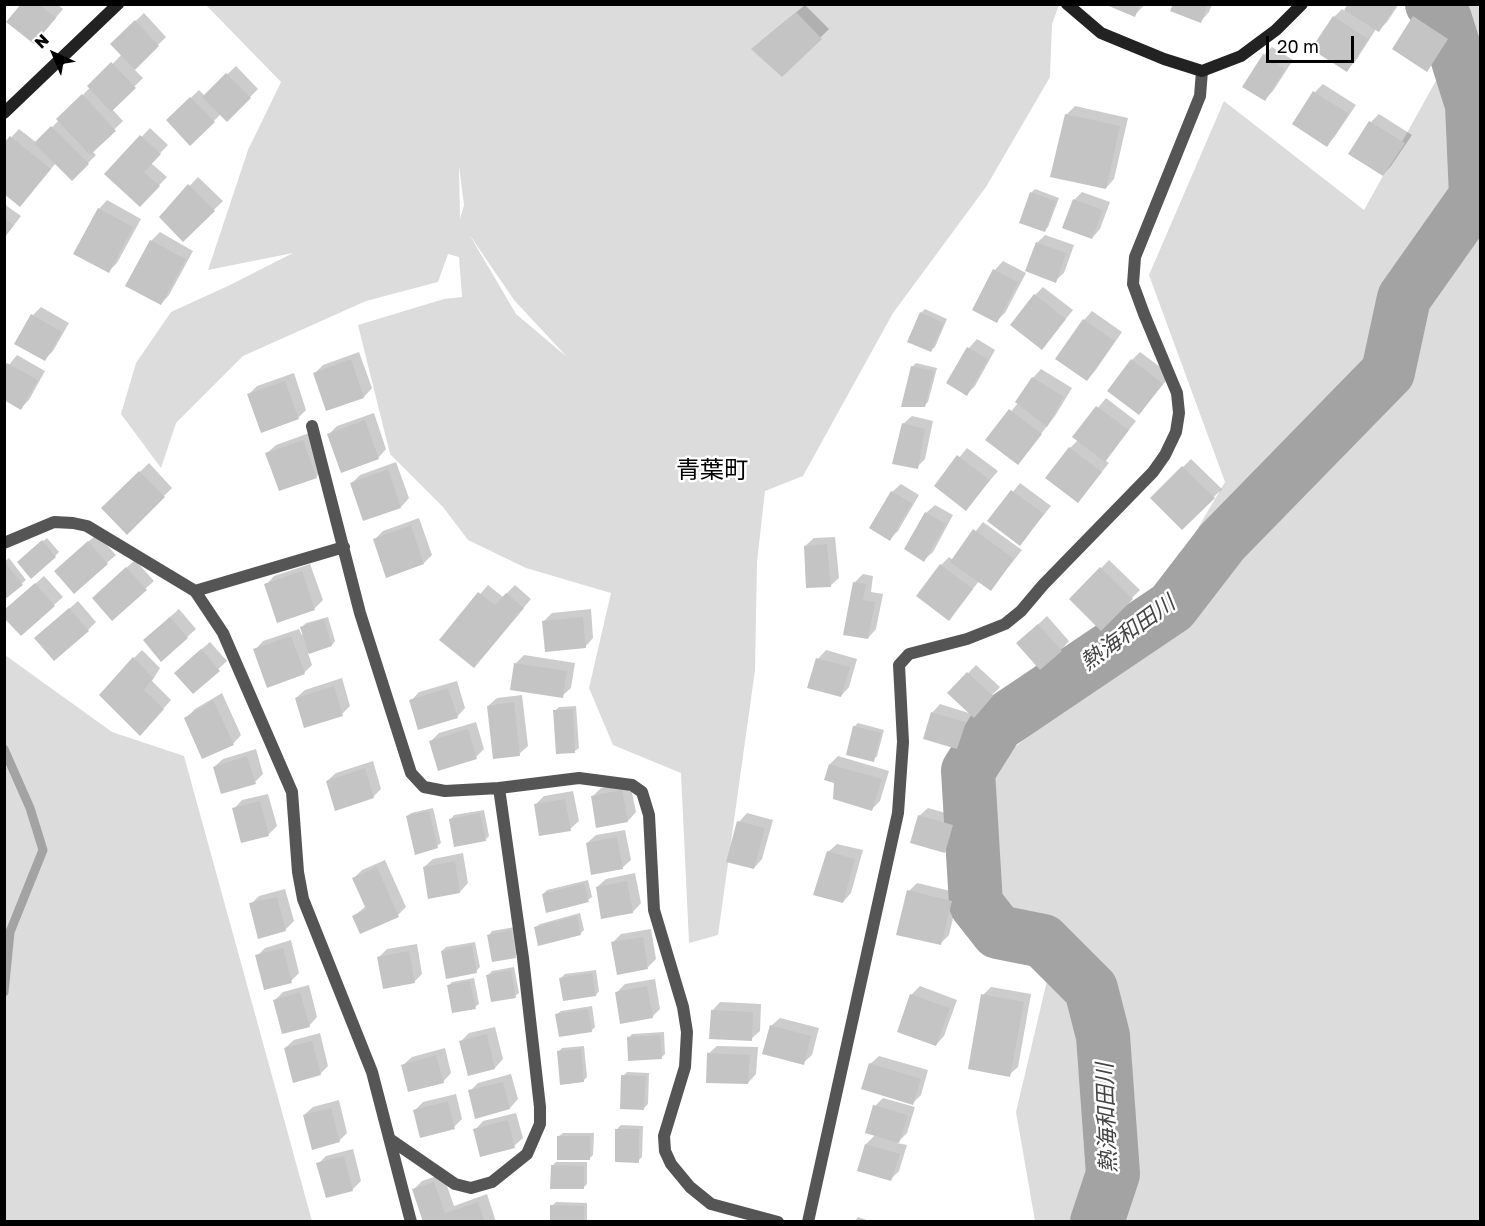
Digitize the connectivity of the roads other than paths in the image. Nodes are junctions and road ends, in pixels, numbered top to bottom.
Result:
1 (118, 4) edge
2 (1067, 4) edge
3 (1302, 4) edge
4 (1202, 71) junction
5 (4, 113) edge
6 (312, 426) dead end
7 (4, 543) edge
8 (344, 547) junction
9 (195, 591) junction
10 (498, 788) junction
11 (392, 1140) junction
12 (411, 1221) edge
13 (778, 1221) edge
14 (808, 1221) edge

1 - 5 street
2 - 4 street
3 - 4 street
4 - 14 street
6 - 8 street
7 - 9 street
8 - 9 street
8 - 10 street
9 - 11 street
10 - 11 street
10 - 13 street
11 - 12 street

